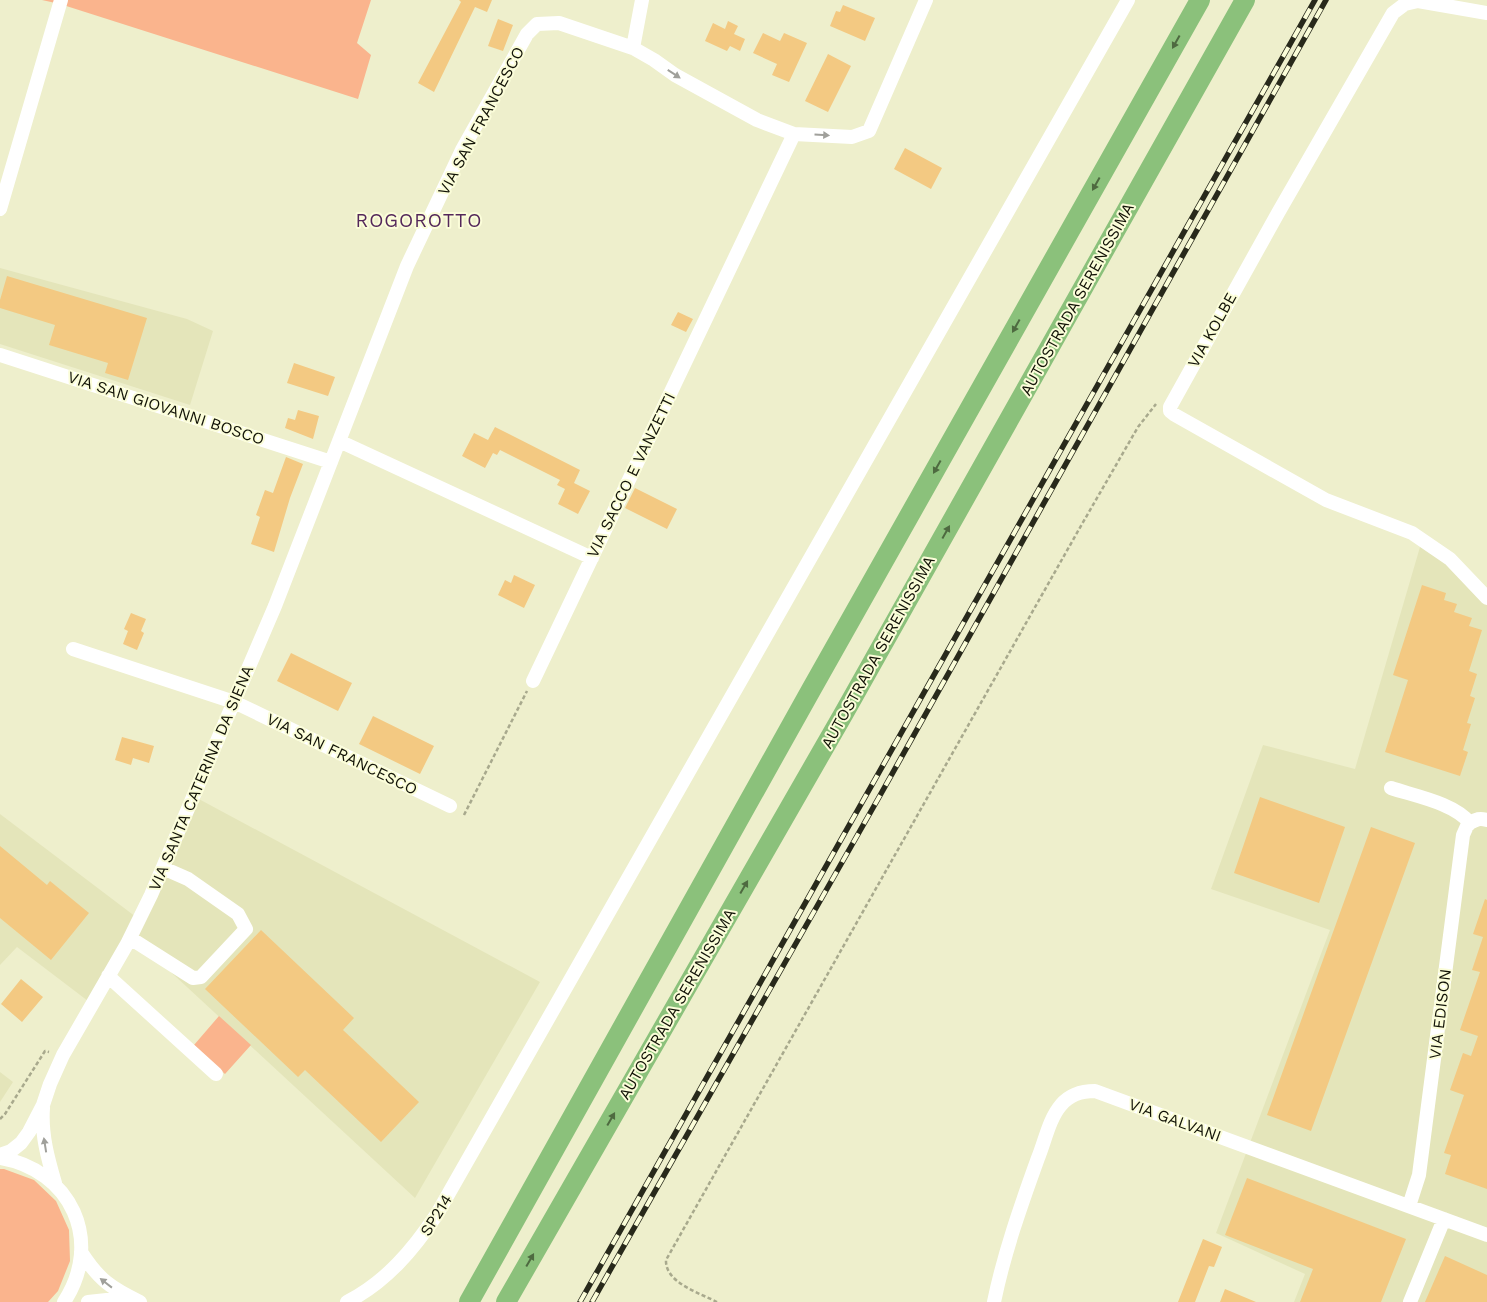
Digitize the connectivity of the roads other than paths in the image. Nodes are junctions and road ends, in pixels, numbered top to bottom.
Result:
1 (61, 0) edge
2 (642, 0) edge
3 (926, 0) edge
4 (1128, 0) edge
5 (1200, 0) edge
6 (1246, 0) edge
7 (1487, 13) edge
8 (633, 48) junction
9 (794, 134) junction
10 (0, 209) edge
11 (0, 355) edge
12 (339, 441) junction
13 (331, 462) junction
14 (592, 558) junction
15 (1487, 598) edge
16 (73, 649) dead end
17 (533, 681) road end
18 (234, 702) junction
19 (1391, 788) dead end
20 (450, 806) dead end
21 (1487, 820) edge
22 (1470, 823) junction
23 (163, 868) junction
24 (130, 938) junction
25 (108, 976) junction
26 (216, 1074) dead end
27 (43, 1105) junction
28 (0, 1157) edge
29 (55, 1184) junction
30 (1409, 1206) junction
31 (1444, 1219) junction
32 (1487, 1235) edge
33 (81, 1252) junction
34 (64, 1302) edge
35 (88, 1302) edge
36 (347, 1302) edge
37 (469, 1302) edge
38 (506, 1302) edge
39 (994, 1302) edge
40 (1410, 1302) edge

1 - 10 street
2 - 8 street
9 -> 3 street, VIA SAN FRANCESCO
4 - 36 street, SP214 / SP214
5 -> 37 highway
38 -> 6 highway, AUTOSTRADA SERENISSIMA
7 - 15 street, VIA KOLBE
8 -> 9 street, VIA SAN FRANCESCO
8 - 12 street, VIA SAN FRANCESCO
9 - 14 street, VIA SACCO E VANZETTI
11 - 13 street, VIA SAN GIOVANNI BOSCO
12 - 13 street, VIA SANTA CATERINA DA SIENA
12 - 14 street
13 - 18 street, VIA SANTA CATERINA DA SIENA
14 - 17 street, VIA SACCO E VANZETTI
16 - 18 street, VIA SAN FRANCESCO
18 - 20 street, VIA SAN FRANCESCO
18 - 23 street, VIA SANTA CATERINA DA SIENA
19 - 22 street
21 - 22 street
22 - 30 street, VIA EDISON
23 - 24 street, VIA SANTA CATERINA DA SIENA
23 - 24 street
24 - 25 street, VIA SANTA CATERINA DA SIENA
25 - 26 street
25 - 27 street, VIA SANTA CATERINA DA SIENA
27 - 28 street, VIA SANTA CATERINA DA SIENA
29 -> 27 street, VIA SANTA CATERINA DA SIENA
28 - 29 street
29 - 33 street
30 - 31 street, VIA GALVANI
30 - 39 street, VIA GALVANI
31 - 32 street, VIA GALVANI
31 - 40 street
33 - 34 street
35 -> 33 street

